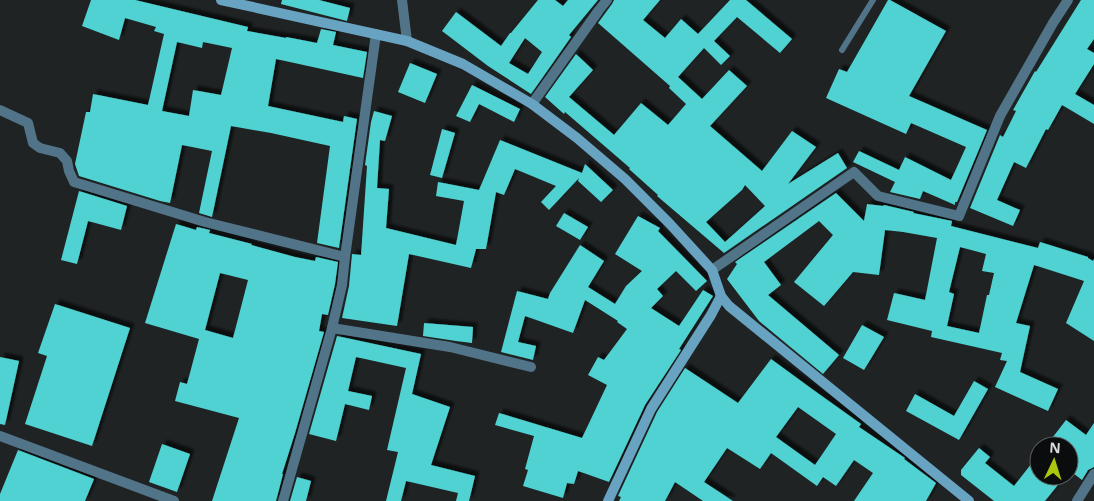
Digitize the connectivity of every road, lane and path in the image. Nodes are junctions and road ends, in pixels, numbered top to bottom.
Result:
1 (221, 0) edge
2 (402, 0) edge
3 (607, 0) edge
4 (873, 0) edge
5 (1068, 0) edge
6 (376, 34) junction
7 (407, 41) junction
8 (842, 50) dead end
9 (532, 104) junction
10 (0, 110) edge
11 (344, 257) junction
12 (712, 270) junction
13 (721, 296) junction
14 (332, 328) junction
15 (531, 367) dead end
16 (0, 436) edge
17 (1094, 474) edge
18 (160, 499) edge
19 (174, 501) edge
20 (283, 501) edge
21 (608, 501) edge
22 (969, 501) edge
23 (1077, 501) edge

1 - 6 street
2 - 7 street
3 - 9 street
4 - 8 lane
5 - 12 street
6 - 7 street
6 - 11 street
7 - 9 street
9 - 12 street
10 - 11 street
11 - 14 street
12 - 13 street
13 - 21 street
13 - 22 street
14 - 15 street
14 - 20 street
16 - 18 street
17 - 23 street
18 - 19 street

